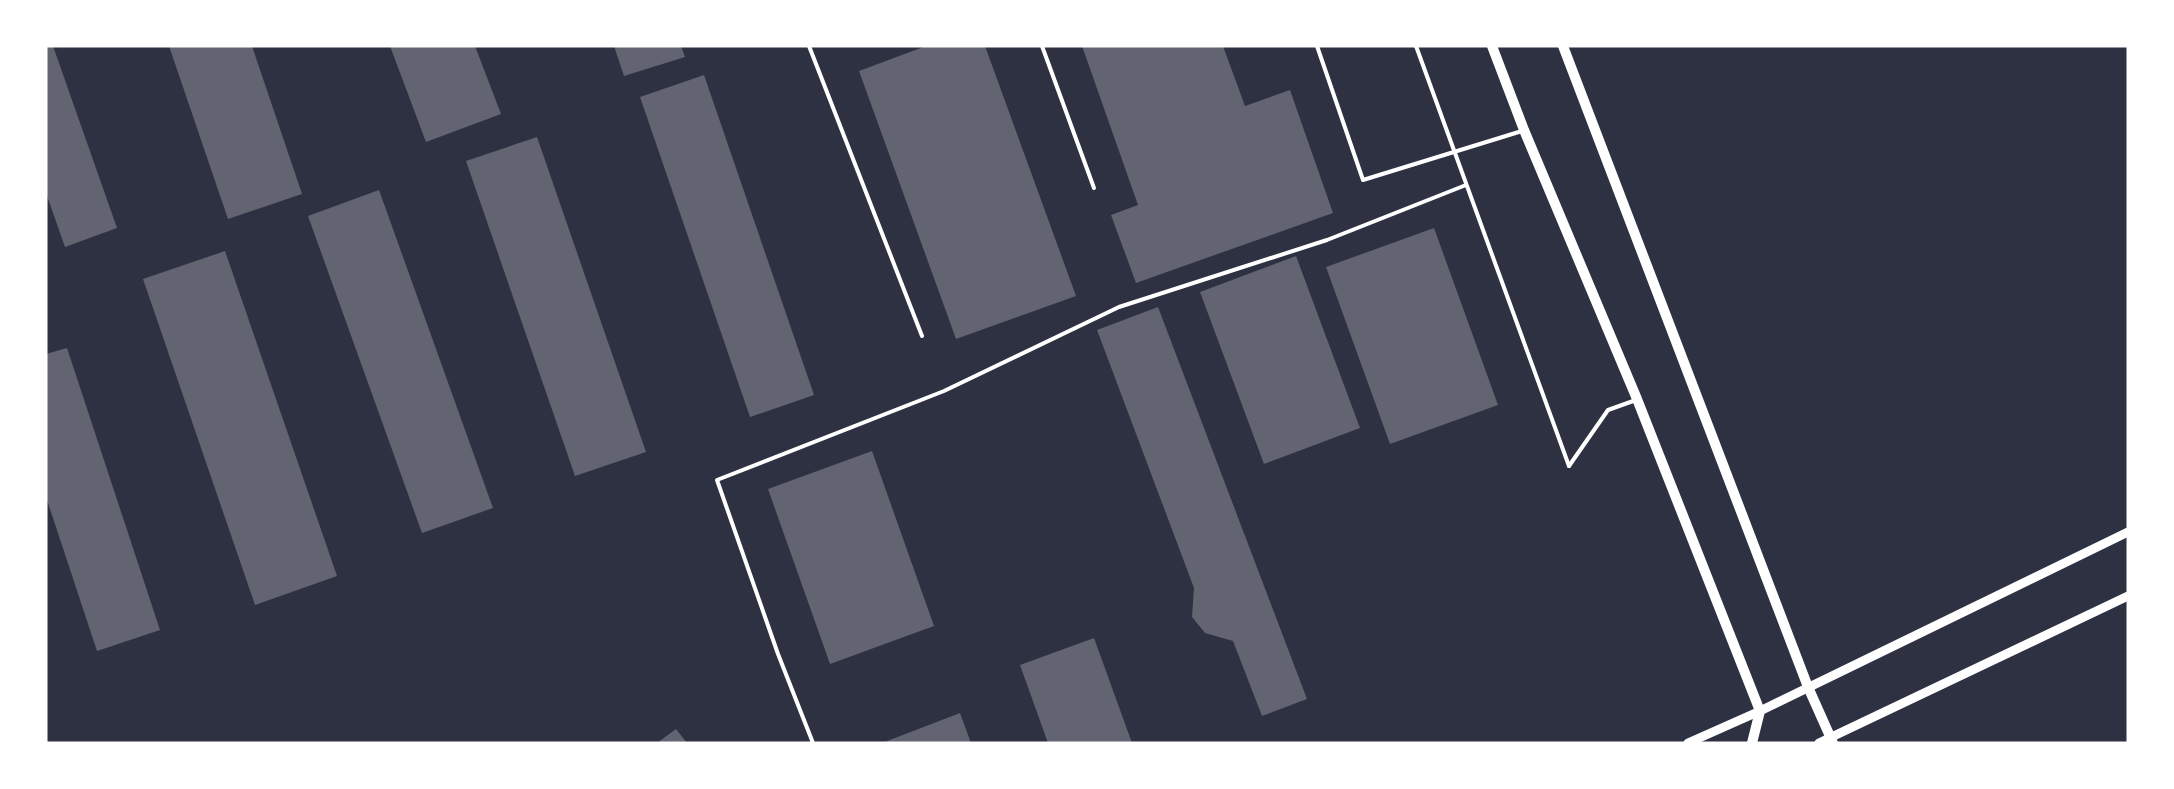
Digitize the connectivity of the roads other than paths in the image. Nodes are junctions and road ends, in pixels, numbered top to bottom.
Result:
1 (809, 46) edge
2 (1042, 46) edge
3 (1317, 46) edge
4 (1416, 46) edge
5 (1492, 46) edge
6 (1563, 46) edge
7 (1524, 130) junction
8 (1454, 150) junction
9 (1466, 185) junction
10 (1094, 188) dead end
11 (922, 336) dead end
12 (1637, 399) junction
13 (2128, 532) edge
14 (2128, 596) edge
15 (1808, 687) junction
16 (1760, 711) junction
17 (1832, 740) edge
18 (813, 743) edge
19 (1688, 743) edge
20 (1752, 743) edge
21 (1819, 743) edge

1 - 11 lane
2 - 10 lane
3 - 8 lane
4 - 8 lane
5 - 7 main road
6 - 15 main road
7 - 8 lane
7 - 12 main road
8 - 9 lane
9 - 12 lane
9 - 18 lane
12 - 16 main road
13 - 15 street
14 - 17 street
15 - 16 street
15 - 17 main road
16 - 19 street
16 - 20 main road
17 - 21 street

